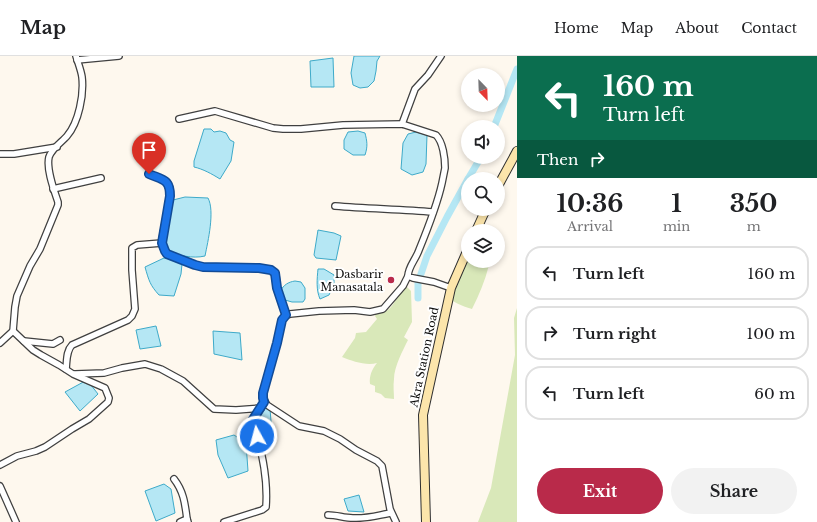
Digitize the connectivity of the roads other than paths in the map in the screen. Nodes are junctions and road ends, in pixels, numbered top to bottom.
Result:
1 (114, 56) edge
2 (119, 56) edge
3 (441, 56) edge
4 (76, 58) edge
5 (179, 119) dead end
6 (402, 124) junction
7 (57, 146) junction
8 (517, 150) edge
9 (0, 154) edge
10 (505, 173) edge
11 (149, 174) dead end
12 (101, 178) dead end
13 (53, 189) junction
14 (335, 206) dead end
15 (434, 212) junction
16 (162, 243) junction
17 (461, 264) edge
18 (410, 277) junction
19 (451, 288) junction
20 (286, 315) junction
21 (13, 331) junction
22 (60, 340) dead end
23 (24, 341) junction
24 (0, 343) edge
25 (66, 370) junction
26 (73, 374) junction
27 (264, 402) junction
28 (260, 408) junction
29 (0, 465) edge
30 (174, 479) dead end
31 (0, 486) edge
32 (392, 513) junction
33 (328, 515) dead end
34 (188, 521) edge
35 (16, 522) edge
36 (180, 522) edge
37 (224, 522) edge
38 (396, 522) edge
39 (426, 522) edge

1 - 2 street
1 - 4 street
3 - 6 street
4 - 7 street
5 - 6 street
6 - 15 street
7 - 9 street
7 - 13 street
8 - 10 main road
11 - 16 street
12 - 13 street
13 - 21 street
14 - 15 street
15 - 18 street
16 - 20 street
16 - 25 street
17 - 19 main road, Akra Station Road
18 - 19 street
18 - 20 street
19 - 39 main road, Akra Station Road
20 - 27 street
21 - 23 street
21 - 24 street
22 - 23 street
23 - 25 street
25 - 26 street
26 - 28 street
26 - 29 street
27 - 28 street
27 - 32 street
28 - 37 street
30 - 34 street
31 - 35 street
32 - 33 street
32 - 38 street
34 - 36 street

